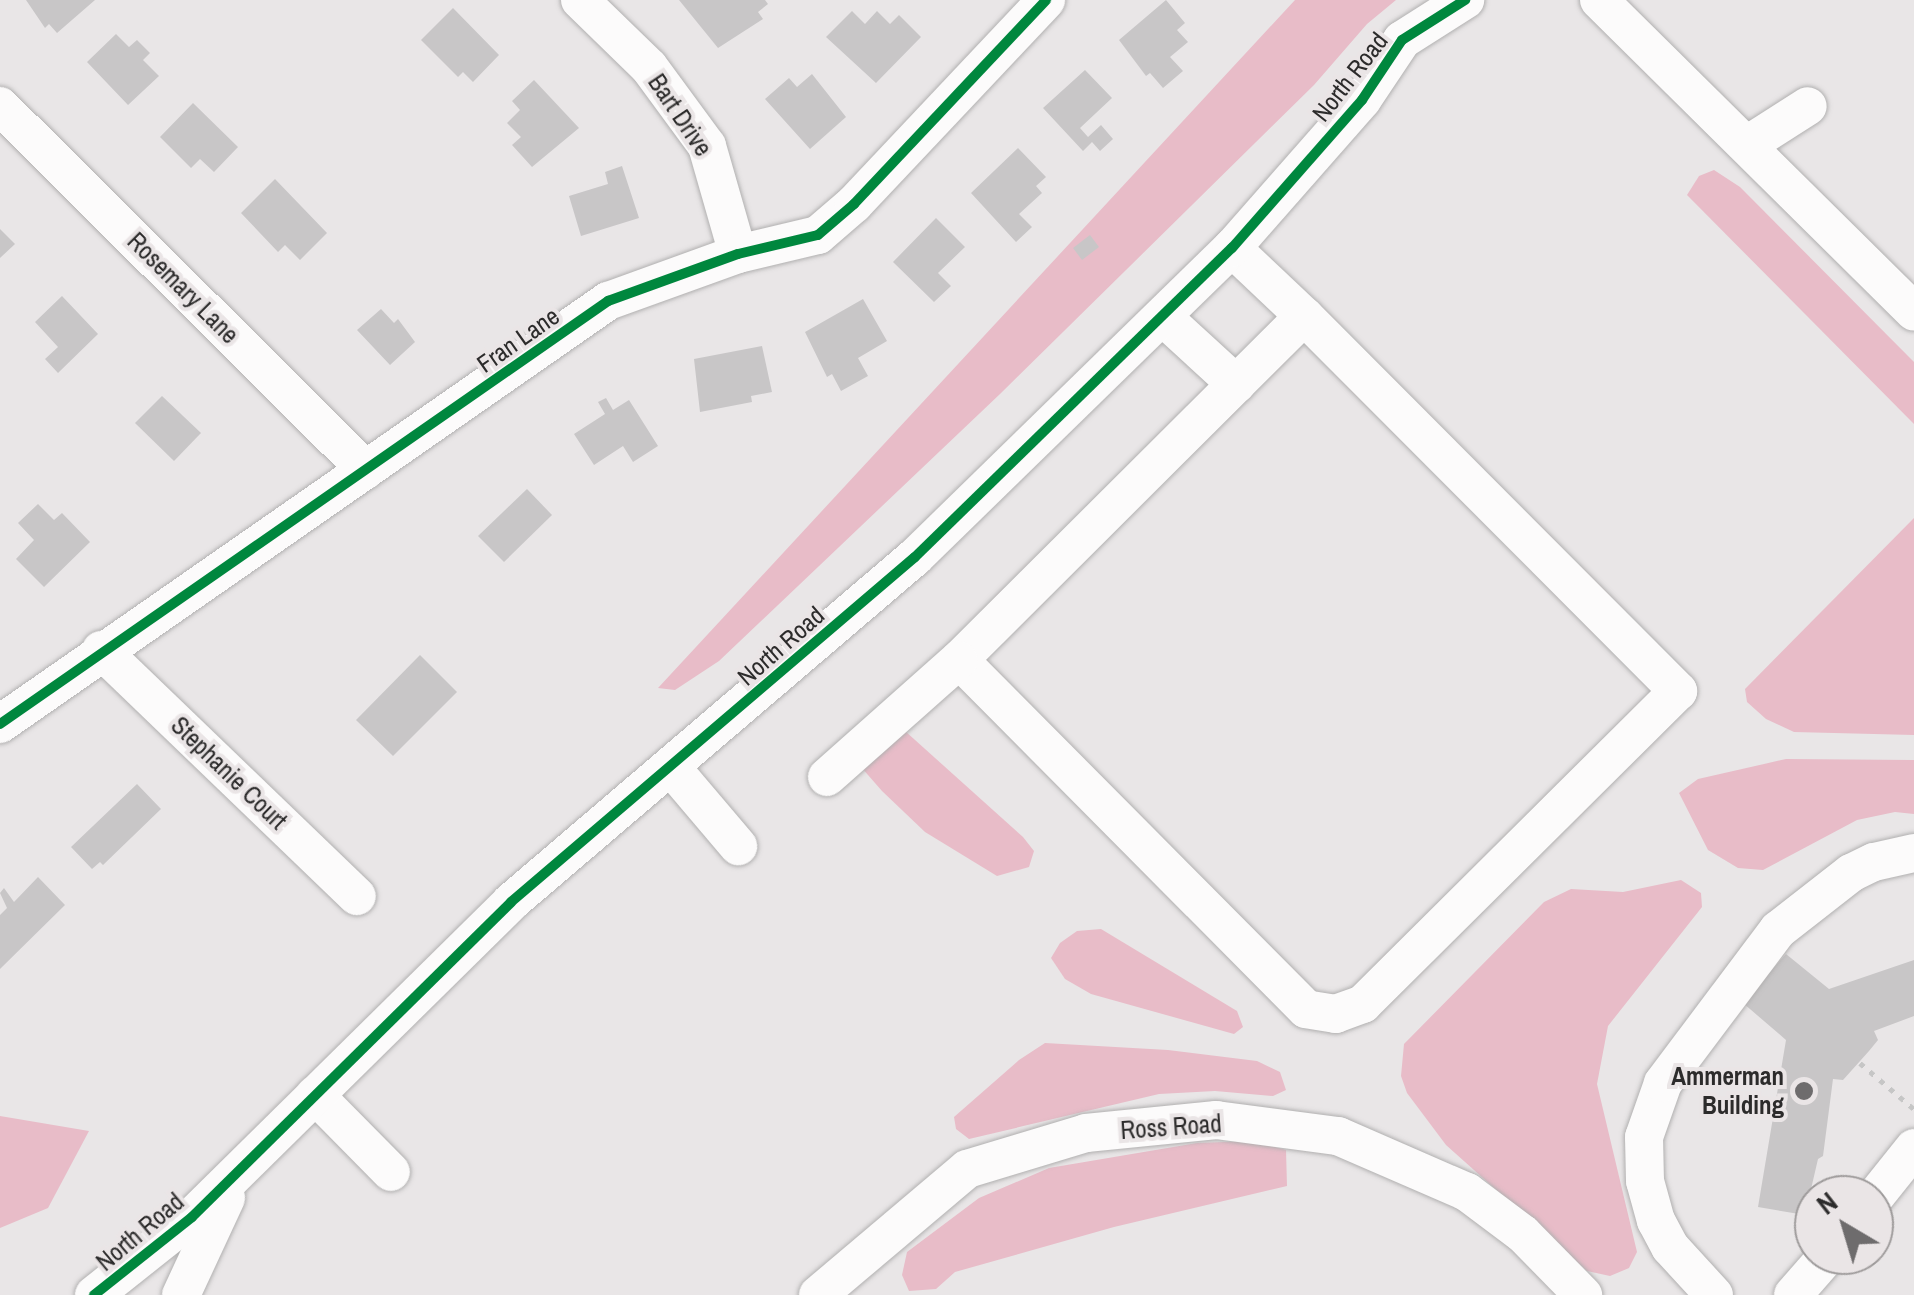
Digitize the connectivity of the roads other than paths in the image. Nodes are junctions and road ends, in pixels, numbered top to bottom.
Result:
1 (580, 0) edge
2 (1046, 0) edge
3 (1466, 0) edge
4 (1598, 0) edge
5 (0, 106) edge
6 (1808, 106) dead end
7 (1758, 156) junction
8 (1232, 248) junction
9 (738, 254) junction
10 (1912, 304) edge
11 (1304, 316) junction
12 (1164, 318) junction
13 (1236, 384) junction
14 (366, 470) junction
15 (101, 650) junction
16 (958, 660) junction
17 (0, 724) edge
18 (671, 767) junction
19 (826, 777) dead end
20 (738, 846) dead end
21 (1914, 853) edge
22 (358, 896) dead end
23 (315, 1095) junction
24 (1914, 1148) edge
25 (242, 1169) junction
26 (391, 1172) dead end
27 (1892, 1175) edge
28 (1811, 1275) edge
29 (94, 1295) edge
30 (181, 1295) edge
31 (818, 1295) edge
32 (1583, 1295) edge
33 (1714, 1295) edge
34 (1794, 1295) edge

1 - 9 street, Bart Drive
2 - 9 street, Fran Lane
3 - 8 street, North Road
4 - 7 street
5 - 14 street, Rosemary Lane
6 - 7 street
7 - 10 street
8 - 11 street
8 - 12 street, North Road
9 - 14 street, Fran Lane
11 - 13 street
11 - 16 street
12 - 13 street
12 - 18 street, North Road
13 - 16 street
14 - 15 street, Fran Lane
15 - 17 street, Fran Lane
15 - 22 street, Stephanie Court
16 - 19 street
18 - 20 street
18 - 23 street, North Road
21 - 33 street
23 - 25 street, North Road
23 - 26 street
24 - 27 street
25 - 29 street, North Road
25 - 30 street, North Road
28 - 34 street
31 - 32 street, Ross Road

